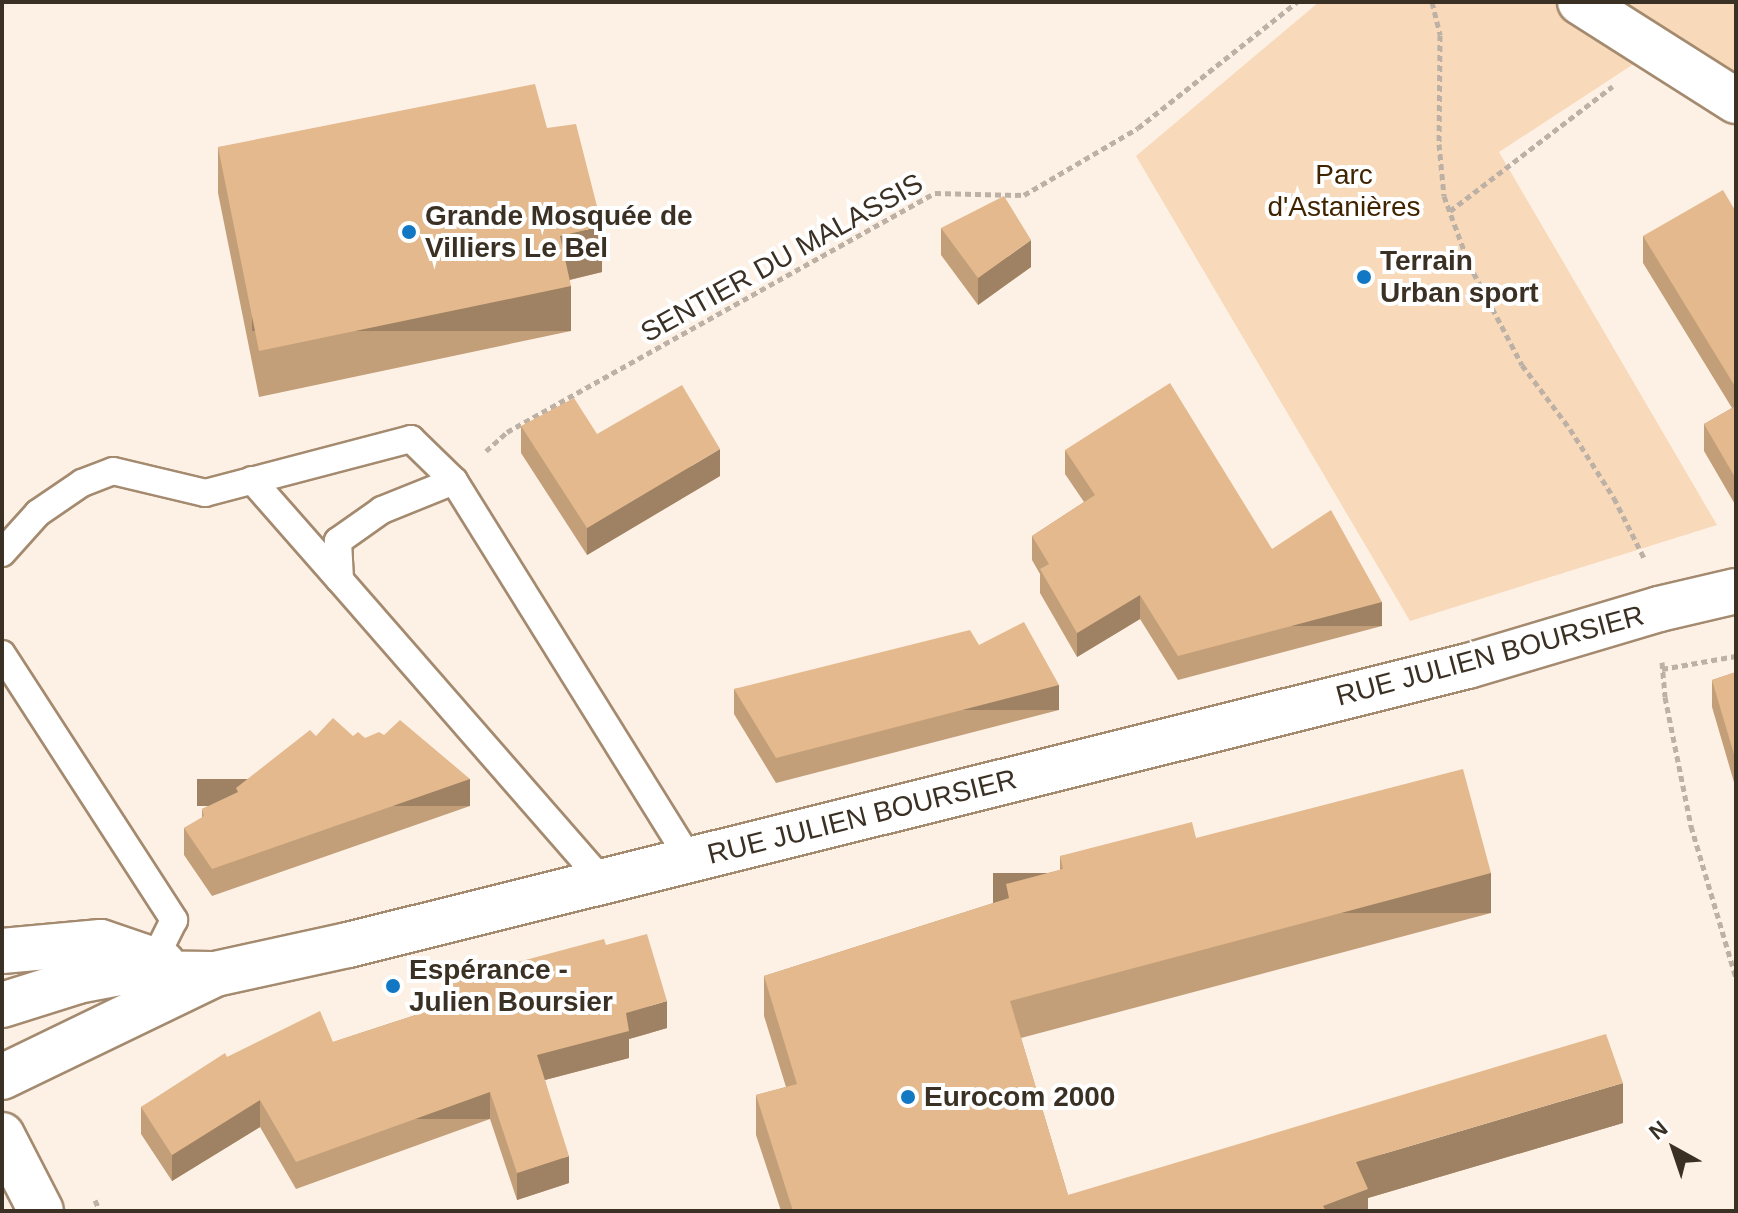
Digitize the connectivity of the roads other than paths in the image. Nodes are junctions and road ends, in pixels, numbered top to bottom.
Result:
1 (1580, 2) edge
2 (1736, 101) edge
3 (252, 480) junction
4 (454, 481) junction
5 (2, 553) edge
6 (340, 580) junction
7 (1736, 591) edge
8 (2, 654) edge
9 (690, 860) junction
10 (603, 881) junction
11 (2, 951) edge
12 (187, 969) junction
13 (2, 1005) edge
14 (4, 1076) edge
15 (2, 1135) edge
16 (41, 1211) edge

1 - 2 street
3 - 4 lane
3 - 5 lane
3 - 6 lane
4 - 6 lane
4 - 9 lane
6 - 10 lane
7 - 9 street, RUE JULIEN BOURSIER
8 - 12 lane
9 - 10 street, RUE JULIEN BOURSIER
10 - 12 street, RUE JULIEN BOURSIER
11 - 12 street
12 - 13 street
12 - 14 street, RUE JULIEN BOURSIER
15 - 16 street

